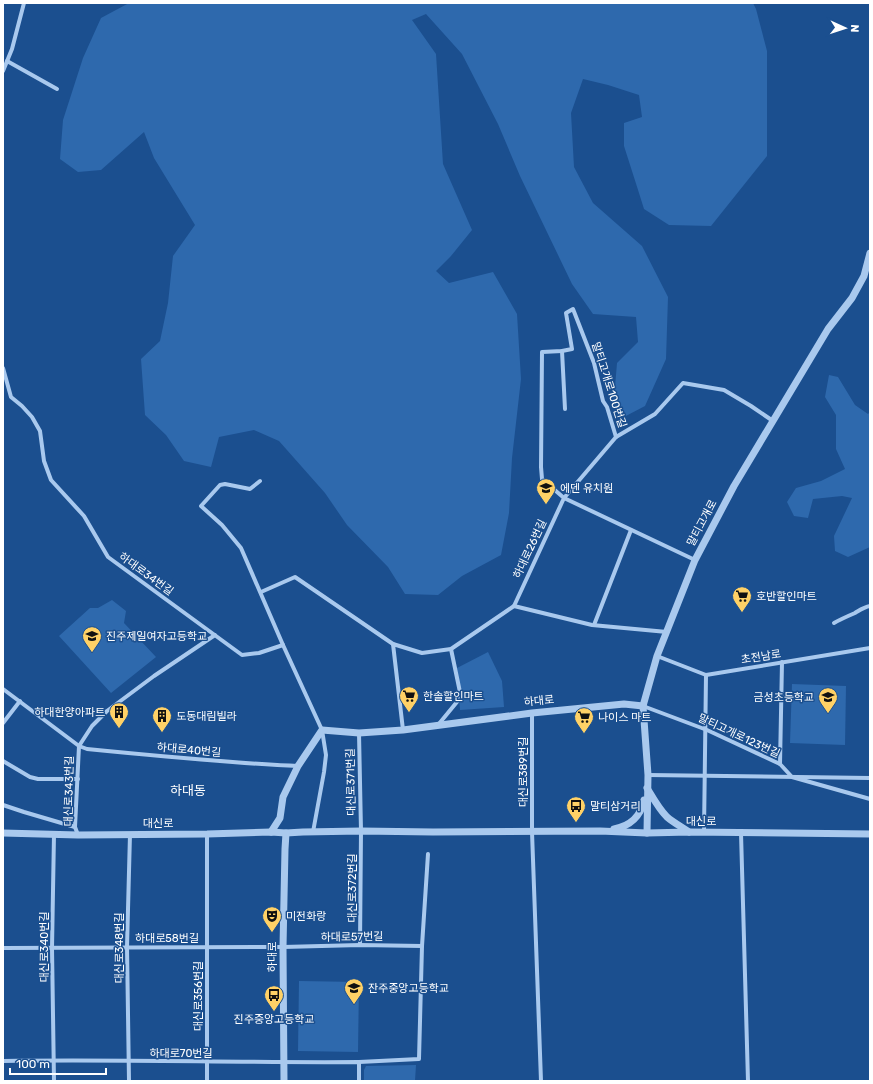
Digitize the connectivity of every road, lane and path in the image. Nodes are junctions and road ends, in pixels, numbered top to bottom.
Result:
1 (24, 3) edge
2 (7, 61) junction
3 (3, 71) edge
4 (57, 89) dead end
5 (870, 253) edge
6 (562, 351) junction
7 (3, 368) edge
8 (565, 408) dead end
9 (773, 421) junction
10 (616, 437) junction
11 (260, 481) dead end
12 (564, 498) junction
13 (631, 530) junction
14 (695, 560) junction
15 (261, 592) junction
16 (514, 606) junction
17 (870, 606) edge
18 (834, 623) dead end
19 (594, 625) junction
20 (667, 632) junction
21 (215, 635) junction
22 (393, 644) junction
23 (283, 645) junction
24 (870, 648) edge
25 (451, 649) junction
26 (657, 656) junction
27 (782, 662) junction
28 (706, 675) junction
29 (3, 689) edge
30 (20, 701) junction
31 (643, 706) junction
32 (532, 712) junction
33 (3, 723) edge
34 (438, 725) junction
35 (706, 729) junction
36 (322, 730) junction
37 (403, 730) junction
38 (359, 733) junction
39 (79, 746) junction
40 (3, 760) edge
41 (780, 764) junction
42 (298, 766) junction
43 (648, 775) junction
44 (705, 776) junction
45 (792, 777) junction
46 (870, 778) edge
47 (78, 779) junction
48 (647, 788) junction
49 (870, 799) edge
50 (3, 805) edge
51 (76, 827) junction
52 (361, 831) junction
53 (600, 831) junction
54 (271, 832) junction
55 (313, 832) junction
56 (532, 832) junction
57 (689, 832) junction
58 (704, 832) junction
59 (741, 832) junction
60 (3, 833) edge
61 (286, 833) junction
62 (647, 833) junction
63 (54, 834) junction
64 (130, 834) junction
65 (207, 834) junction
66 (870, 834) edge
67 (78, 835) junction
68 (428, 854) dead end
69 (360, 945) junction
70 (422, 946) junction
71 (127, 947) junction
72 (207, 947) junction
73 (283, 947) junction
74 (3, 948) edge
75 (52, 948) junction
76 (3, 1060) edge
77 (54, 1060) junction
78 (129, 1061) junction
79 (207, 1062) junction
80 (359, 1062) junction
81 (284, 1063) junction
82 (54, 1081) edge
83 (129, 1081) edge
84 (206, 1081) edge
85 (284, 1081) edge
86 (360, 1081) edge
87 (541, 1081) edge
88 (748, 1081) edge

1 - 2 street
2 - 3 street
2 - 4 street
5 - 9 street, 말티고개로
6 - 8 street
6 - 10 street, 말티고개로100번길
6 - 12 street
7 - 21 street, 하대로34번길
9 - 10 street, 말티고개로100번길
9 - 14 street, 말티고개로
10 - 12 street, 하대로26번길
11 - 15 street
12 - 13 street
12 - 16 street, 하대로26번길
13 - 14 street
13 - 19 street
14 - 20 street, 말티고개로
15 - 22 street
15 - 23 street
16 - 19 street
16 - 25 street
17 - 18 street
19 - 20 street
20 - 26 street, 말티고개로
21 - 23 street, 하대로34번길
21 - 39 street
22 - 25 street
22 - 37 street
23 - 36 street
24 - 27 street, 초전남로
25 - 34 street
26 - 28 street
26 - 31 street, 말티고개로
27 - 28 street, 초전남로
27 - 41 street
28 - 35 street
29 - 30 street, 대신로343번길
30 - 33 street
30 - 39 street, 대신로343번길
31 - 32 street, 하대로
31 - 35 street, 말티고개로123번길
31 - 43 street, 말티고개로
32 - 34 street, 하대로
32 - 56 street, 대신로389번길
34 - 37 street, 하대로
35 - 41 street, 말티고개로123번길
35 - 44 street
36 - 38 street, 하대로
36 - 42 street
36 - 55 street
37 - 38 street, 하대로
38 - 52 street, 대신로371번길
39 - 42 street, 하대로40번길
39 - 47 street, 대신로343번길
40 - 47 street
41 - 45 street, 말티고개로123번길
42 - 54 street
43 - 44 street
43 - 48 street, 말티고개로
44 - 45 street
44 - 58 street
45 - 46 street
45 - 49 street
47 - 51 street, 대신로343번길
48 - 53 street
48 - 57 street
48 - 62 street, 말티고개로
50 - 51 street
51 - 67 street, 대신로343번길
52 - 55 street, 대신로
52 - 56 street, 대신로
52 - 69 street, 대신로372번길
53 - 56 street, 대신로
53 - 62 street, 대신로
54 - 61 street, 대신로
54 - 65 street, 대신로
55 - 61 street, 대신로
56 - 87 street
57 - 58 street, 대신로
57 - 62 street, 대신로
58 - 59 street, 대신로
59 - 66 street, 대신로
59 - 88 street
60 - 63 street, 대신로
61 - 73 street, 하대로
63 - 67 street, 대신로
63 - 75 street, 대신로340번길
64 - 65 street, 대신로
64 - 67 street, 대신로
64 - 71 street, 대신로348번길
65 - 72 street, 대신로356번길
68 - 70 street
69 - 70 street, 하대로57번길
69 - 73 street, 하대로57번길
70 - 80 street, 하대로70번길
71 - 72 street, 하대로58번길
71 - 75 street, 하대로58번길
71 - 78 street, 대신로348번길
72 - 73 street, 하대로58번길
72 - 79 street, 대신로356번길
73 - 81 street, 하대로
74 - 75 street, 하대로58번길
75 - 77 street, 대신로340번길
76 - 77 street, 하대로70번길
77 - 78 street, 하대로70번길
77 - 82 street, 대신로340번길
78 - 79 street, 하대로70번길
78 - 83 street, 대신로348번길
79 - 81 street, 하대로70번길
79 - 84 street, 대신로356번길
80 - 81 street, 하대로70번길
80 - 86 street
81 - 85 street, 하대로

